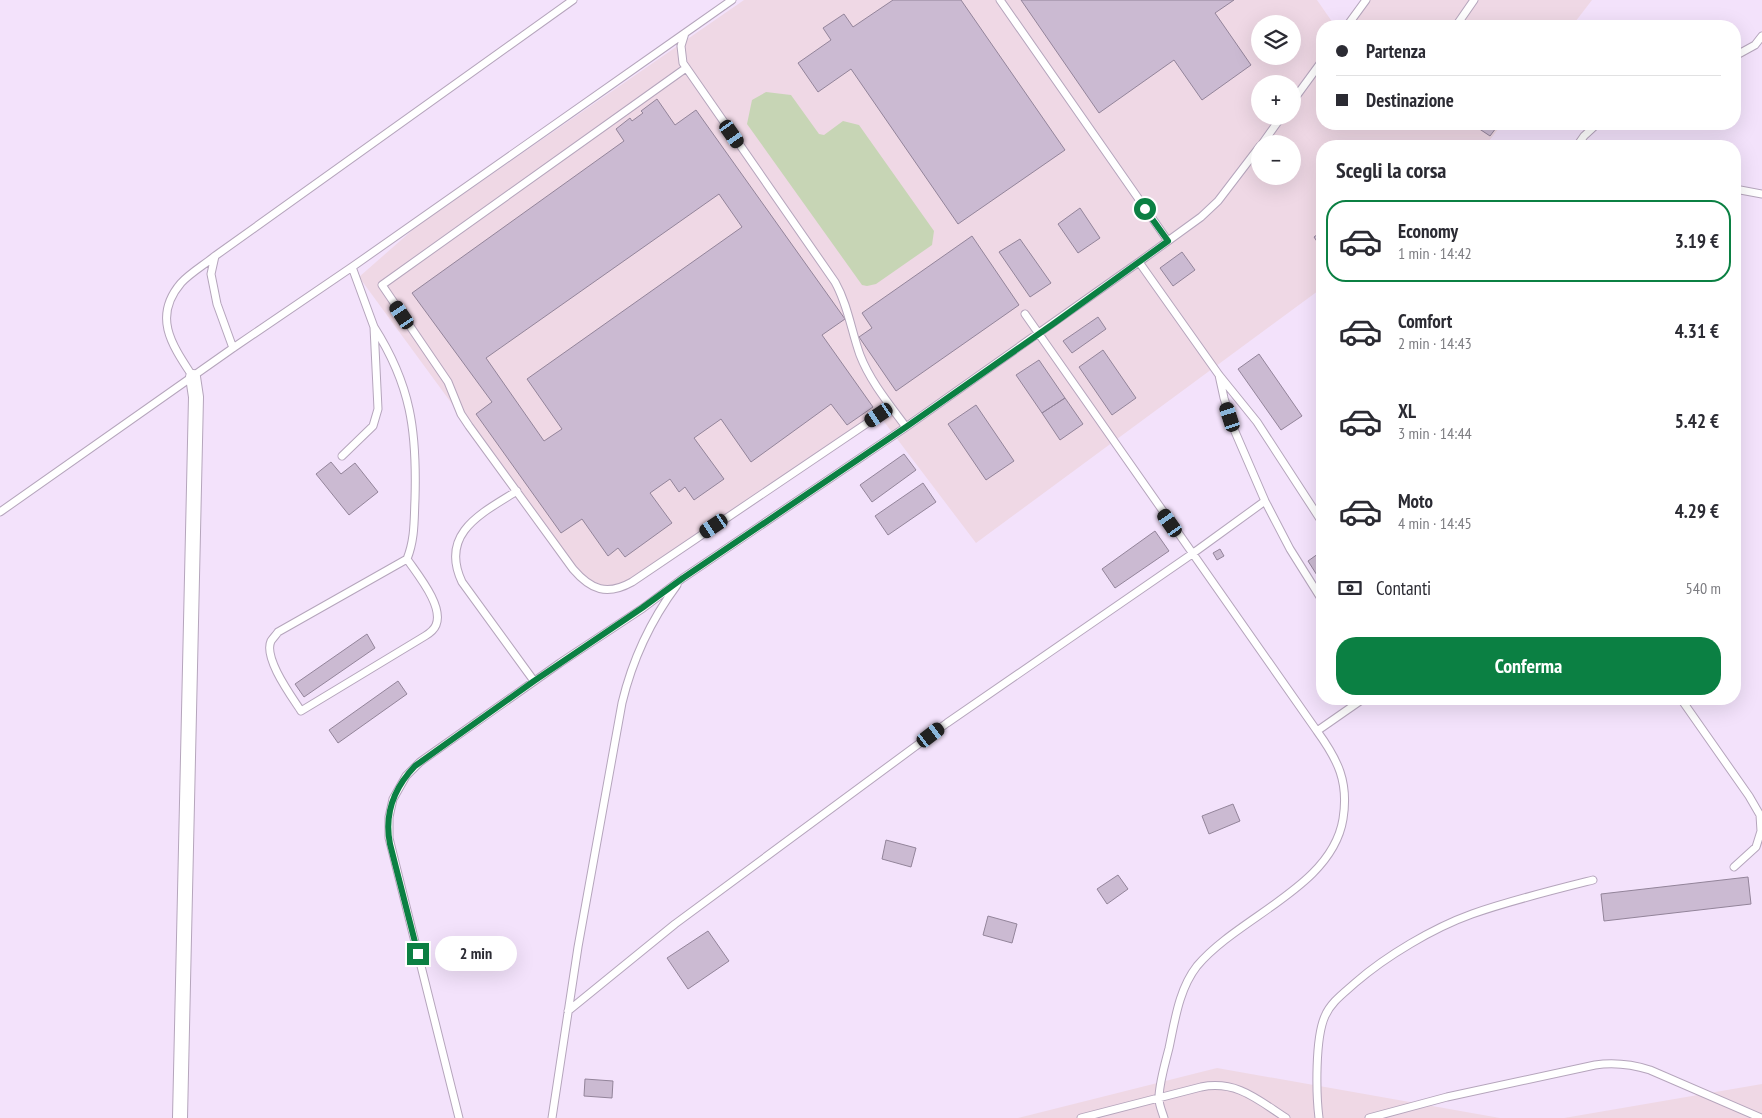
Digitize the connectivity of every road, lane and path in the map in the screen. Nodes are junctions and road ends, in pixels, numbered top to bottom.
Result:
1 (573, 0) edge
2 (732, 0) edge
3 (1000, 0) edge
4 (1366, 0) edge
5 (1474, 0) edge
6 (1351, 20) edge
7 (1460, 20) edge
8 (685, 33) junction
9 (1762, 36) edge
10 (1741, 53) edge
11 (686, 68) junction
12 (1316, 69) edge
13 (1301, 90) edge
14 (1590, 130) edge
15 (1581, 140) edge
16 (1251, 158) edge
17 (1741, 190) edge
18 (1762, 194) edge
19 (1168, 241) junction
20 (215, 256) junction
21 (1139, 262) junction
22 (352, 267) junction
23 (1025, 314) dead end
24 (374, 327) junction
25 (1038, 335) junction
26 (233, 348) junction
27 (1219, 375) junction
28 (193, 376) junction
29 (891, 406) junction
30 (906, 427) junction
31 (342, 456) dead end
32 (517, 491) junction
33 (1265, 501) junction
34 (0, 512) edge
35 (1316, 513) edge
36 (1192, 554) junction
37 (407, 559) junction
38 (683, 578) junction
39 (1316, 590) edge
40 (534, 681) junction
41 (1355, 705) edge
42 (1684, 705) edge
43 (1318, 731) junction
44 (1734, 867) dead end
45 (1593, 880) dead end
46 (568, 1011) junction
47 (1158, 1098) junction
48 (180, 1118) edge
49 (459, 1118) edge
50 (552, 1118) edge
51 (1081, 1118) edge
52 (1164, 1118) edge
53 (1286, 1118) edge
54 (1319, 1118) edge
55 (1369, 1118) edge
56 (1761, 1118) edge

1 - 20 lane
2 - 8 lane
3 - 19 lane
4 - 6 lane
5 - 7 lane
8 - 11 lane
8 - 22 lane
9 - 10 lane
11 - 29 lane
11 - 32 lane
12 - 13 lane
14 - 15 lane
16 - 19 lane
17 - 18 lane
19 - 21 lane
20 - 26 lane
20 - 28 lane
21 - 25 lane
21 - 27 lane
22 - 24 lane
22 - 26 lane
23 - 25 lane
24 - 31 lane
24 - 37 lane
25 - 30 lane
25 - 36 lane
26 - 28 lane
27 - 33 lane
27 - 35 lane
28 - 34 lane
28 - 48 street
29 - 30 lane
29 - 32 lane
30 - 38 lane
32 - 40 lane
33 - 36 lane
33 - 39 lane
36 - 43 lane
36 - 46 lane
37 - 37 lane
38 - 40 lane
38 - 46 lane
40 - 49 lane
41 - 43 lane
42 - 44 lane
43 - 47 lane
45 - 54 lane
46 - 50 lane
47 - 51 lane
47 - 52 lane
47 - 53 lane
55 - 56 lane

